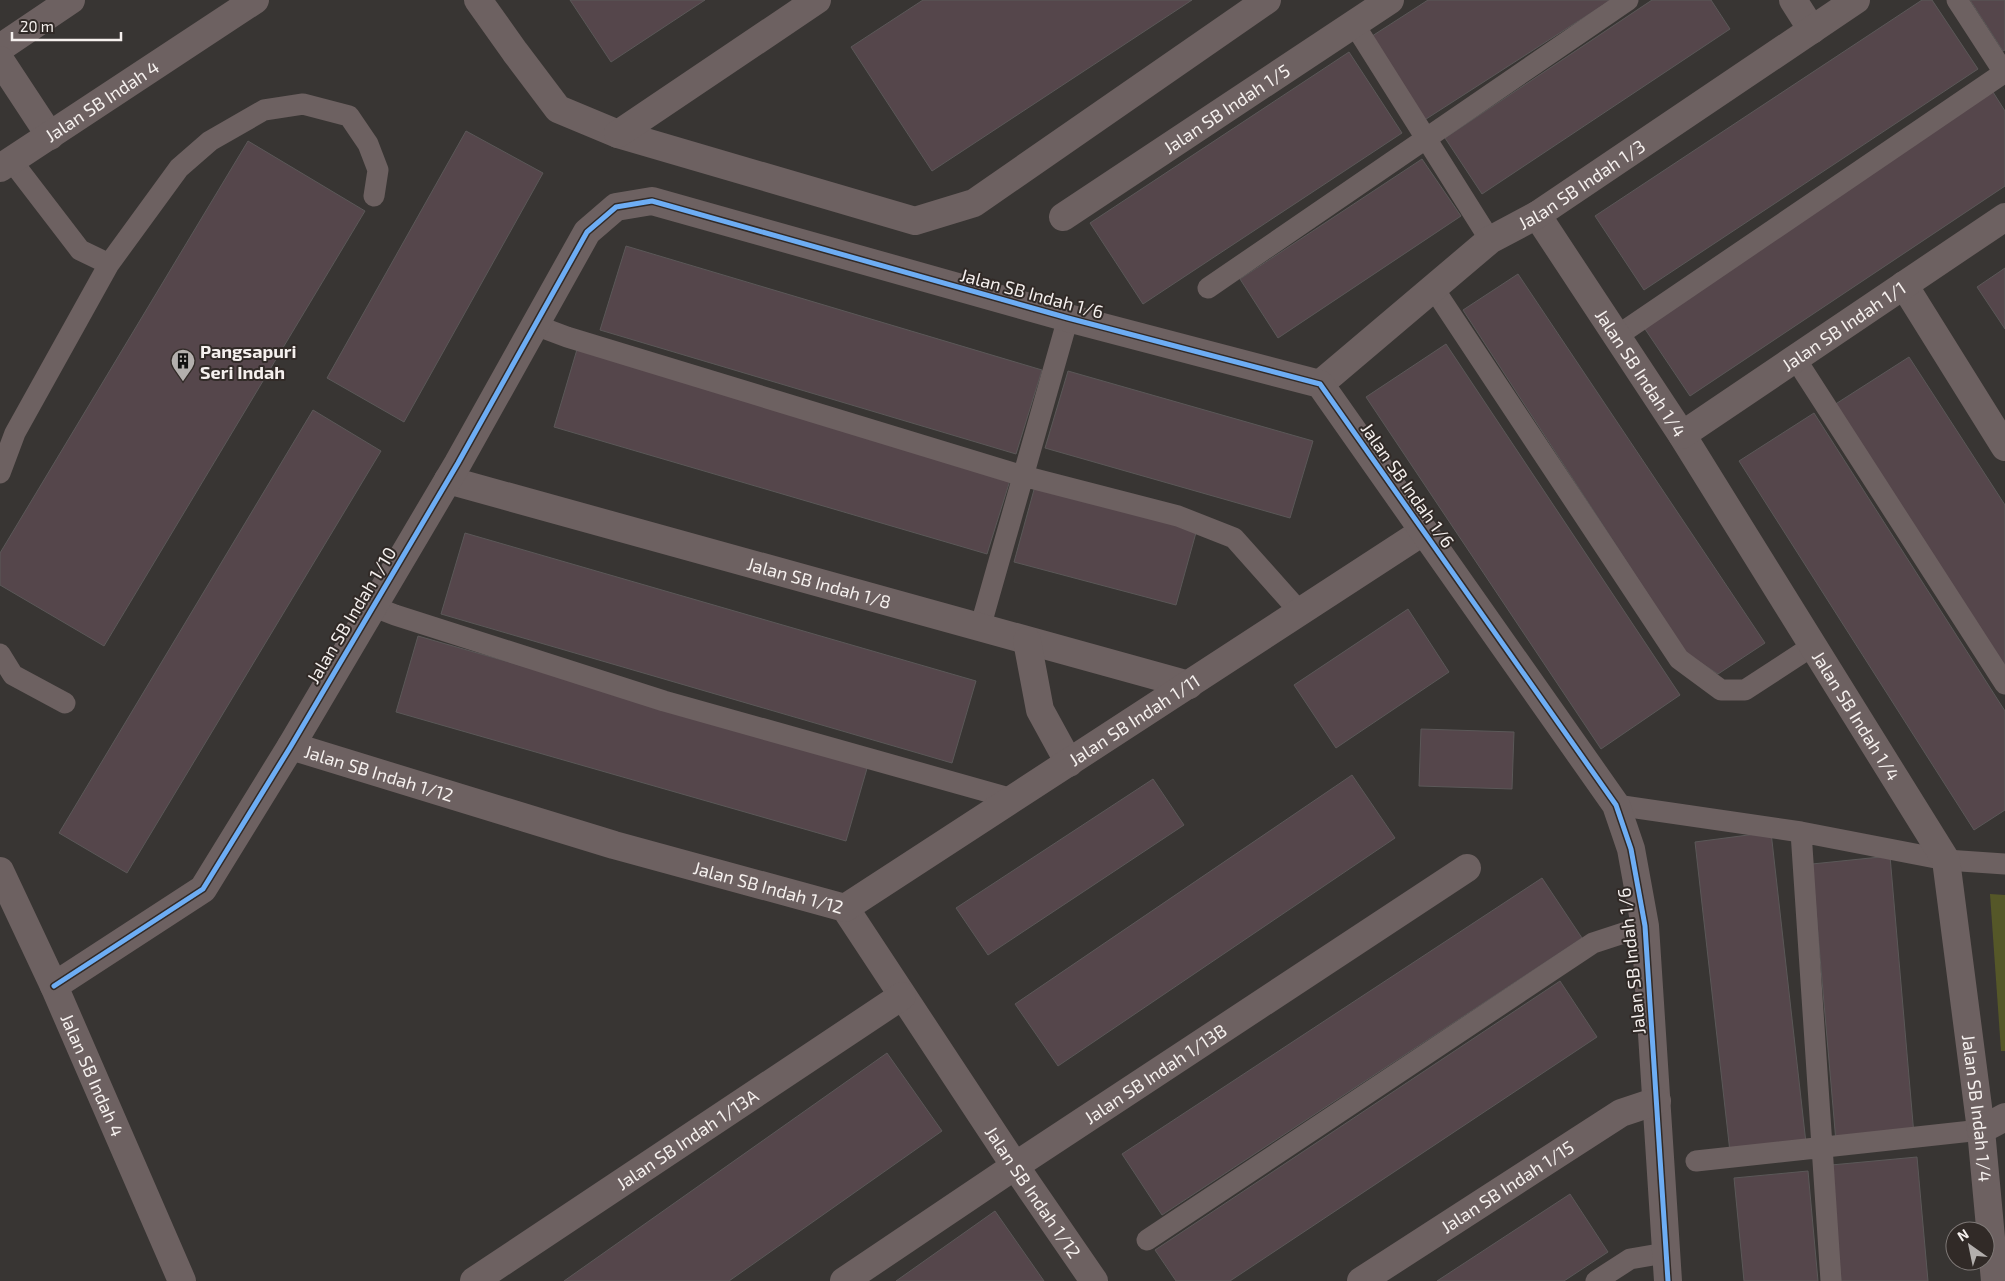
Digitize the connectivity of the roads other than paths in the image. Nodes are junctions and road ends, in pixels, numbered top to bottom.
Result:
1 (71, 0) edge
2 (255, 0) edge
3 (478, 0) edge
4 (817, 0) edge
5 (1267, 0) edge
6 (1390, 0) edge
7 (1628, 0) edge
8 (1792, 0) edge
9 (1856, 0) edge
10 (1957, 0) edge
11 (1354, 24) junction
12 (1812, 30) junction
13 (0, 48) edge
14 (0, 60) edge
15 (2005, 73) edge
16 (618, 134) junction
17 (50, 136) junction
18 (1426, 138) junction
19 (6, 164) edge
20 (374, 196) dead end
21 (616, 207) joint
22 (1537, 214) junction
23 (1063, 217) dead end
24 (2005, 217) edge
25 (1490, 240) junction
26 (108, 264) junction
27 (1904, 285) junction
28 (1208, 288) dead end
29 (1434, 289) junction
30 (1068, 318) junction
31 (535, 325) junction
32 (1617, 336) junction
33 (1795, 358) junction
34 (1320, 384) junction
35 (1682, 434) junction
36 (2005, 447) edge
37 (0, 472) edge
38 (1023, 476) junction
39 (448, 480) junction
40 (1424, 531) junction
41 (372, 606) junction
42 (1300, 612) junction
43 (980, 628) junction
44 (1027, 640) junction
45 (1814, 645) junction
46 (0, 654) edge
47 (2005, 684) edge
48 (1189, 685) junction
49 (65, 703) dead end
50 (291, 746) junction
51 (1069, 763) junction
52 (1013, 799) junction
53 (1616, 805) junction
54 (1801, 832) junction
55 (1946, 860) junction
56 (2005, 864) edge
57 (1467, 868) dead end
58 (0, 871) edge
59 (845, 908) junction
60 (1645, 926) junction
61 (54, 986) junction
62 (902, 996) junction
63 (1657, 1101) junction
64 (2005, 1117) edge
65 (1981, 1130) junction
66 (1822, 1148) junction
67 (1696, 1161) dead end
68 (1014, 1166) junction
69 (1147, 1240) dead end
70 (1665, 1253) junction
71 (2005, 1278) edge
72 (182, 1281) edge
73 (474, 1281) edge
74 (844, 1281) edge
75 (1094, 1281) edge
76 (1361, 1281) edge
77 (1596, 1281) edge
78 (1668, 1281) edge
79 (1831, 1281) edge
80 (1997, 1281) edge

1 - 13 street
2 - 17 street, Jalan SB Indah 4
3 - 16 street
4 - 16 street
5 - 16 street
6 - 11 street, Jalan SB Indah 1/5
7 - 18 lane
8 - 12 street
9 - 12 street, Jalan SB Indah 1/3
10 - 15 lane
11 - 18 lane
11 - 23 street, Jalan SB Indah 1/5
12 - 22 street, Jalan SB Indah 1/3
14 - 17 street
15 - 32 lane
17 - 19 street, Jalan SB Indah 4
18 - 25 lane
18 - 28 lane
19 - 26 lane
20 - 26 lane
21 - 30 street, Jalan SB Indah 1/6
21 - 31 street, Jalan SB Indah 1/10
22 - 25 street, Jalan SB Indah 1/3
22 - 32 street, Jalan SB Indah 1/4
24 - 27 street, Jalan SB Indah 1/1
25 - 29 street, Jalan SB Indah 1/3
26 - 37 lane
27 - 33 street, Jalan SB Indah 1/1
27 - 36 street
29 - 34 street, Jalan SB Indah 1/3
29 - 45 lane
30 - 34 street, Jalan SB Indah 1/6
30 - 38 lane
31 - 38 lane
31 - 39 street, Jalan SB Indah 1/10
32 - 35 street, Jalan SB Indah 1/4
33 - 35 street, Jalan SB Indah 1/1
33 - 47 lane
34 - 40 street, Jalan SB Indah 1/6
35 - 45 street, Jalan SB Indah 1/4
38 - 42 lane
38 - 43 lane
39 - 41 street, Jalan SB Indah 1/10
39 - 43 street, Jalan SB Indah 1/8
40 - 42 street, Jalan SB Indah 1/11
40 - 53 street, Jalan SB Indah 1/6
41 - 50 street, Jalan SB Indah 1/10
41 - 52 lane
42 - 48 street, Jalan SB Indah 1/11
43 - 44 street, Jalan SB Indah 1/8
44 - 48 street, Jalan SB Indah 1/8
44 - 51 street
45 - 55 street, Jalan SB Indah 1/4
46 - 49 lane
48 - 51 street, Jalan SB Indah 1/11
50 - 59 street, Jalan SB Indah 1/12
50 - 61 street, Jalan SB Indah 1/10
51 - 52 street, Jalan SB Indah 1/11
52 - 59 street, Jalan SB Indah 1/11
53 - 54 lane
53 - 60 street, Jalan SB Indah 1/6
54 - 55 lane
54 - 66 lane
55 - 56 lane
55 - 65 street, Jalan SB Indah 1/4
57 - 68 street, Jalan SB Indah 1/13B
58 - 61 street, Jalan SB Indah 4
59 - 62 street, Jalan SB Indah 1/12
60 - 63 street, Jalan SB Indah 1/6
60 - 69 lane
61 - 72 street, Jalan SB Indah 4
62 - 68 street, Jalan SB Indah 1/12
62 - 73 street, Jalan SB Indah 1/13A
63 - 70 street, Jalan SB Indah 1/6
63 - 76 street, Jalan SB Indah 1/15
64 - 65 street
65 - 66 lane
65 - 80 street, Jalan SB Indah 1/4
66 - 67 lane
66 - 79 lane
68 - 74 street, Jalan SB Indah 1/13B
68 - 75 street, Jalan SB Indah 1/12
70 - 77 lane
70 - 78 street, Jalan SB Indah 1/6
71 - 80 lane

